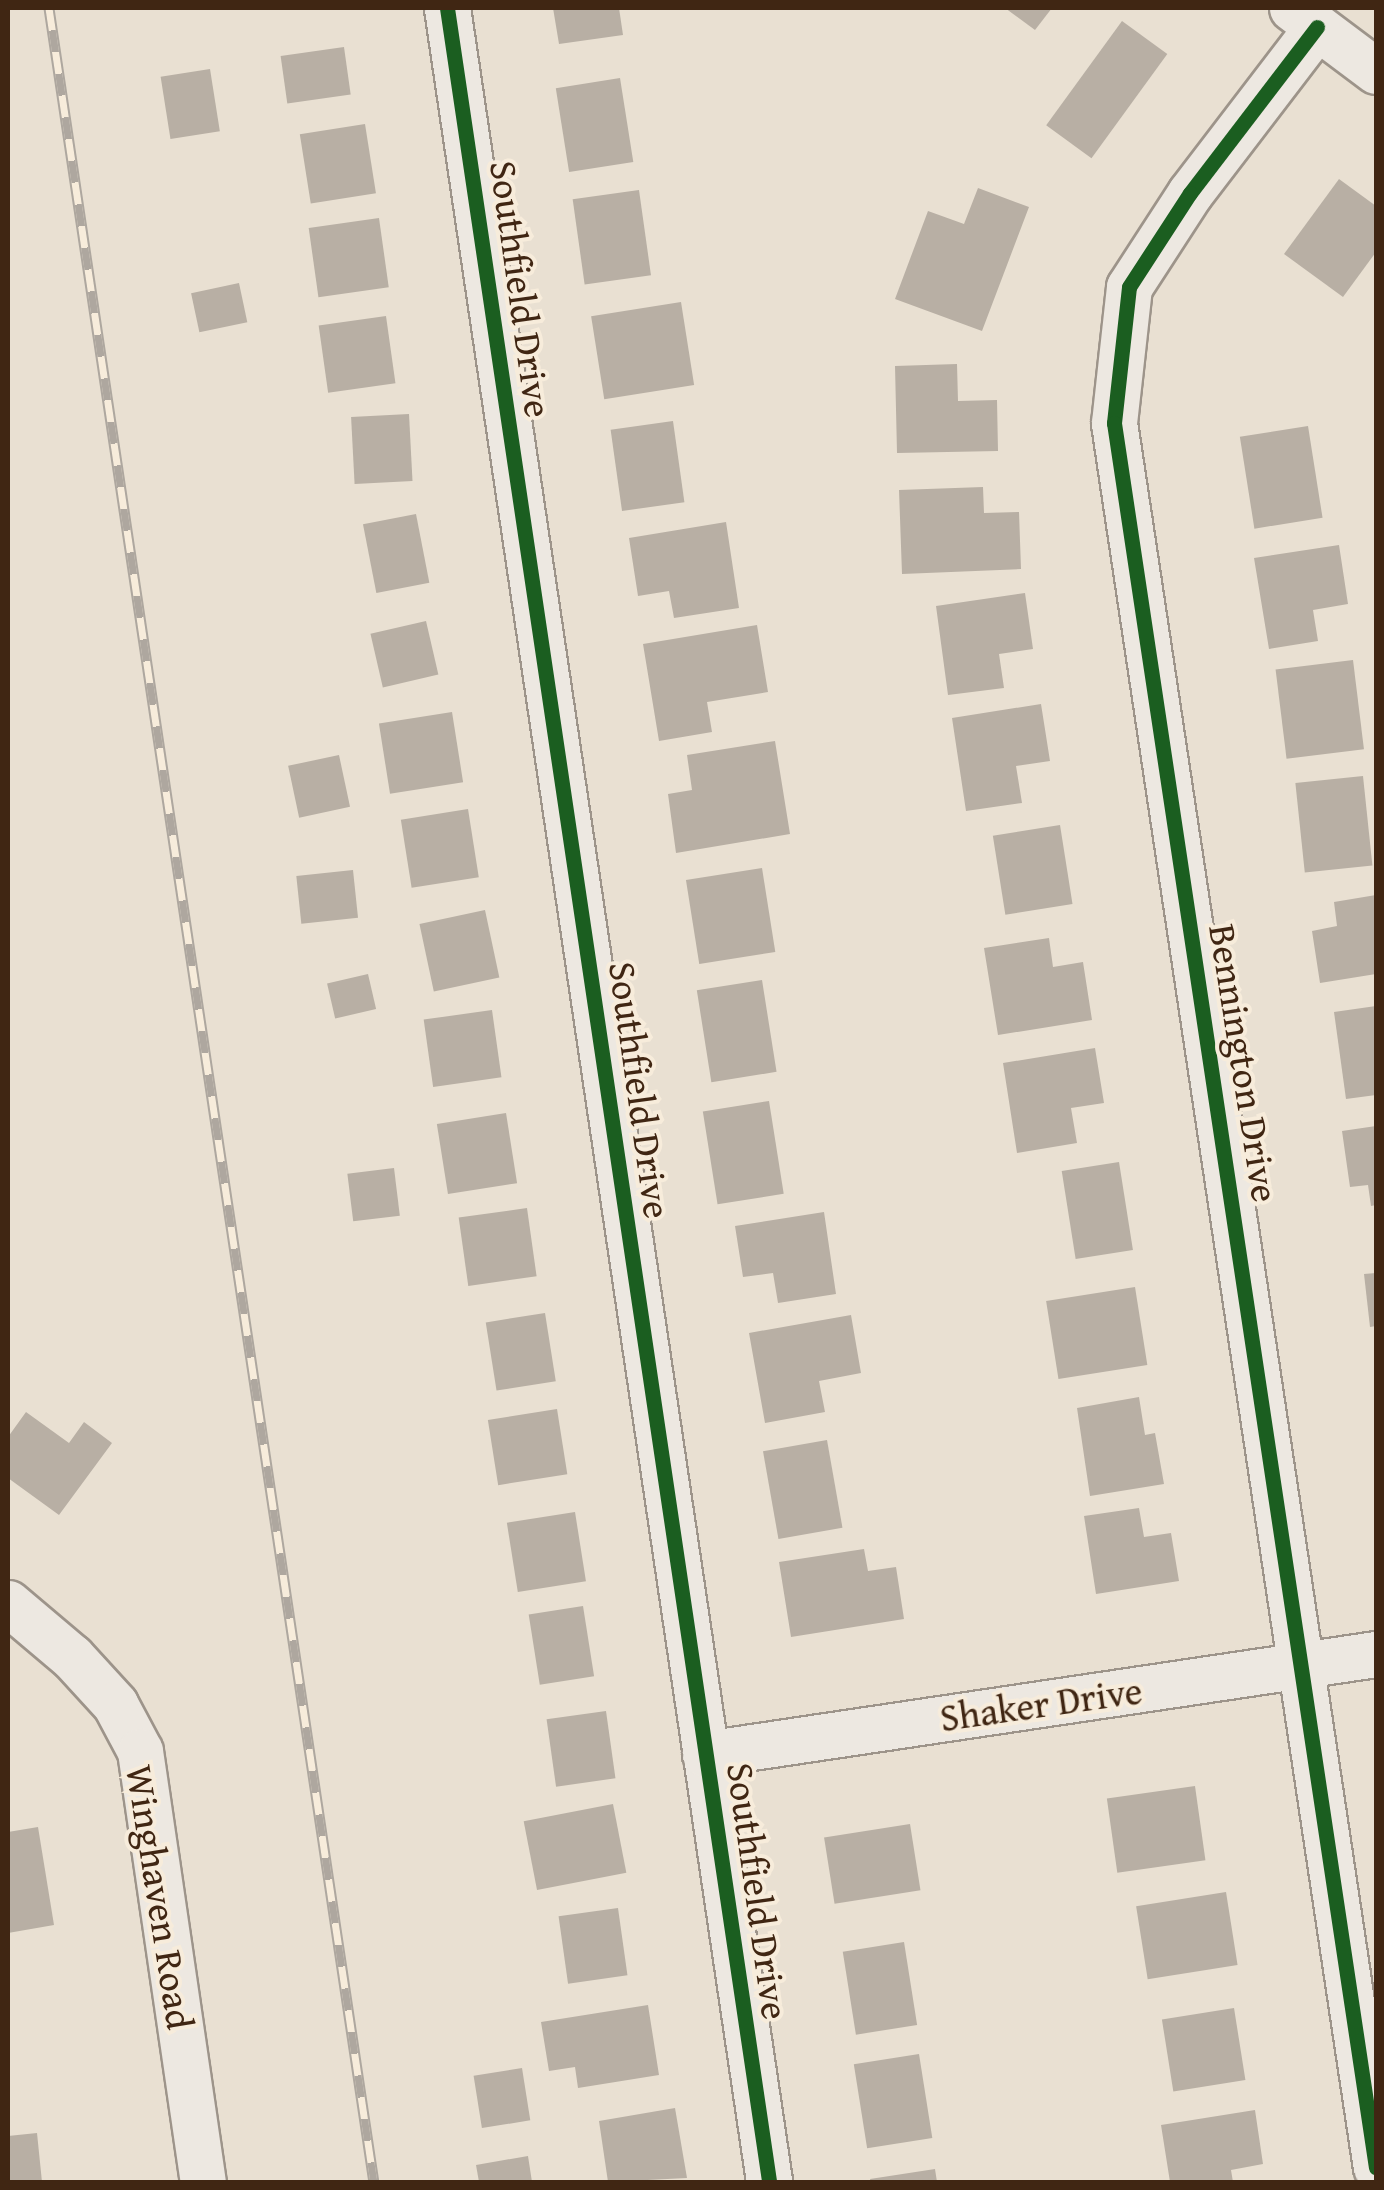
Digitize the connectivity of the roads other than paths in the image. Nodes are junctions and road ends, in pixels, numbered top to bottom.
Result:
1 (447, 8) edge
2 (1305, 17) edge
3 (1376, 71) edge
4 (8, 1603) edge
5 (1376, 1654) edge
6 (1303, 1665) junction
7 (705, 1754) junction
8 (1376, 2167) edge
9 (202, 2182) edge
10 (769, 2182) edge

1 - 7 street, Southfield Drive
2 - 3 street
2 - 6 street, Bennington Drive
4 - 9 street, Winghaven Road
5 - 6 street, Shaker Drive
6 - 7 street, Shaker Drive
6 - 8 street, Bennington Drive
7 - 10 street, Southfield Drive

